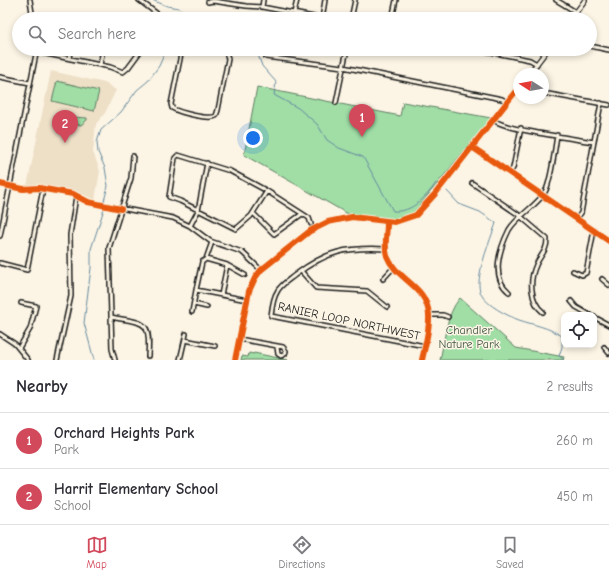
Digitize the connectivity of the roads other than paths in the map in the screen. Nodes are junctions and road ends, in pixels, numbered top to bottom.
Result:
1 (30, 0) edge
2 (139, 0) edge
3 (263, 0) edge
4 (297, 0) edge
5 (325, 0) edge
6 (355, 0) edge
7 (396, 0) edge
8 (556, 0) edge
9 (585, 0) edge
10 (208, 2) dead end
11 (262, 7) junction
12 (32, 12) edge
13 (155, 12) edge
14 (289, 12) edge
15 (294, 12) edge
16 (324, 12) edge
17 (352, 12) edge
18 (393, 12) edge
19 (576, 12) joint
20 (597, 47) edge
21 (609, 50) edge
22 (36, 56) edge
23 (61, 56) edge
24 (102, 56) edge
25 (137, 56) edge
26 (181, 56) edge
27 (227, 56) edge
28 (345, 56) edge
29 (510, 56) edge
30 (543, 56) edge
31 (266, 57) dead end
32 (69, 58) joint
33 (537, 64) junction
34 (100, 65) junction
35 (343, 67) junction
36 (534, 68) edge
37 (0, 77) edge
38 (30, 83) junction
39 (549, 93) edge
40 (513, 94) edge
41 (507, 102) junction
42 (336, 103) dead end
43 (601, 103) junction
44 (609, 105) edge
45 (494, 120) junction
46 (521, 128) junction
47 (557, 135) junction
48 (594, 142) junction
49 (472, 147) junction
50 (133, 156) dead end
51 (207, 163) junction
52 (510, 173) junction
53 (0, 184) edge
54 (472, 184) dead end
55 (10, 186) junction
56 (43, 189) junction
57 (267, 191) junction
58 (543, 195) junction
59 (76, 196) junction
60 (121, 209) junction
61 (198, 211) junction
62 (253, 213) junction
63 (302, 214) junction
64 (521, 218) junction
65 (577, 218) junction
66 (388, 222) junction
67 (190, 226) junction
68 (314, 229) junction
69 (594, 230) junction
70 (0, 236) edge
71 (609, 241) edge
72 (212, 242) junction
73 (386, 249) junction
74 (206, 259) junction
75 (0, 262) edge
76 (227, 265) junction
77 (394, 267) junction
78 (261, 270) junction
79 (301, 271) junction
80 (573, 271) dead end
81 (245, 275) dead end
82 (383, 279) dead end
83 (602, 279) dead end
84 (609, 284) edge
85 (196, 290) junction
86 (509, 292) dead end
87 (222, 295) junction
88 (247, 300) junction
89 (571, 301) dead end
90 (21, 302) dead end
91 (194, 304) junction
92 (207, 307) dead end
93 (387, 307) dead end
94 (192, 312) dead end
95 (543, 312) dead end
96 (585, 312) edge
97 (429, 315) junction
98 (111, 317) junction
99 (448, 317) dead end
100 (597, 319) edge
101 (609, 325) edge
102 (0, 334) edge
103 (186, 334) dead end
104 (239, 339) junction
105 (185, 340) junction
106 (215, 346) dead end
107 (425, 346) junction
108 (277, 347) dead end
109 (19, 348) junction
110 (604, 348) dead end
111 (609, 353) edge
112 (148, 356) dead end
113 (28, 360) edge
114 (57, 360) edge
115 (115, 360) edge
116 (180, 360) edge
117 (235, 360) edge
118 (422, 360) edge

1 - 12 street
2 - 13 street
3 - 11 street
4 - 15 street
5 - 16 street
6 - 17 street
7 - 18 street
8 - 19 street
9 - 19 main road
10 - 11 street
11 - 14 street
20 - 21 street
22 - 38 street
23 - 32 street
24 - 34 street
25 - 34 street
26 - 27 street
28 - 35 street
29 - 33 street
30 - 33 main road
31 - 35 street
32 - 34 street
33 - 36 main road
35 - 41 street
35 - 42 street
37 - 38 street
38 - 55 street
39 - 43 street
40 - 41 main road
41 - 45 main road
43 - 44 street
43 - 48 street
45 - 46 street
45 - 49 main road
46 - 47 street
46 - 52 street
47 - 48 street
47 - 58 street
48 - 65 street
49 - 52 street
49 - 66 main road
50 - 60 street
51 - 57 street
51 - 61 street
51 - 61 street
52 - 58 street
53 - 55 street
54 - 64 street
55 - 56 street
55 - 70 street
56 - 59 street
56 - 75 street
57 - 62 street
57 - 63 street
58 - 64 street
58 - 65 street
59 - 60 street
59 - 114 street
60 - 67 street
60 - 98 street
61 - 62 street
61 - 67 street
62 - 63 street
63 - 68 street
64 - 86 street
64 - 95 street
65 - 69 street
66 - 68 main road
66 - 73 street
67 - 72 street
68 - 78 main road
69 - 71 street
69 - 80 street
72 - 74 street
72 - 78 street
73 - 77 street
73 - 79 street, RANIER LOOP NORTHWEST
74 - 76 street
74 - 85 street
76 - 81 street
76 - 87 street
77 - 82 street
77 - 97 street
78 - 88 main road
79 - 93 street
79 - 107 street, RANIER LOOP NORTHWEST
83 - 84 street
85 - 87 street
85 - 91 street
87 - 88 street
88 - 104 main road
89 - 96 street
90 - 109 street
91 - 92 street
91 - 94 street
97 - 99 street
97 - 107 street
98 - 112 street
98 - 115 street
100 - 101 street
102 - 109 street
103 - 105 street
104 - 108 street
104 - 117 main road
105 - 106 street
105 - 116 street
107 - 118 street
109 - 113 street
110 - 111 street

